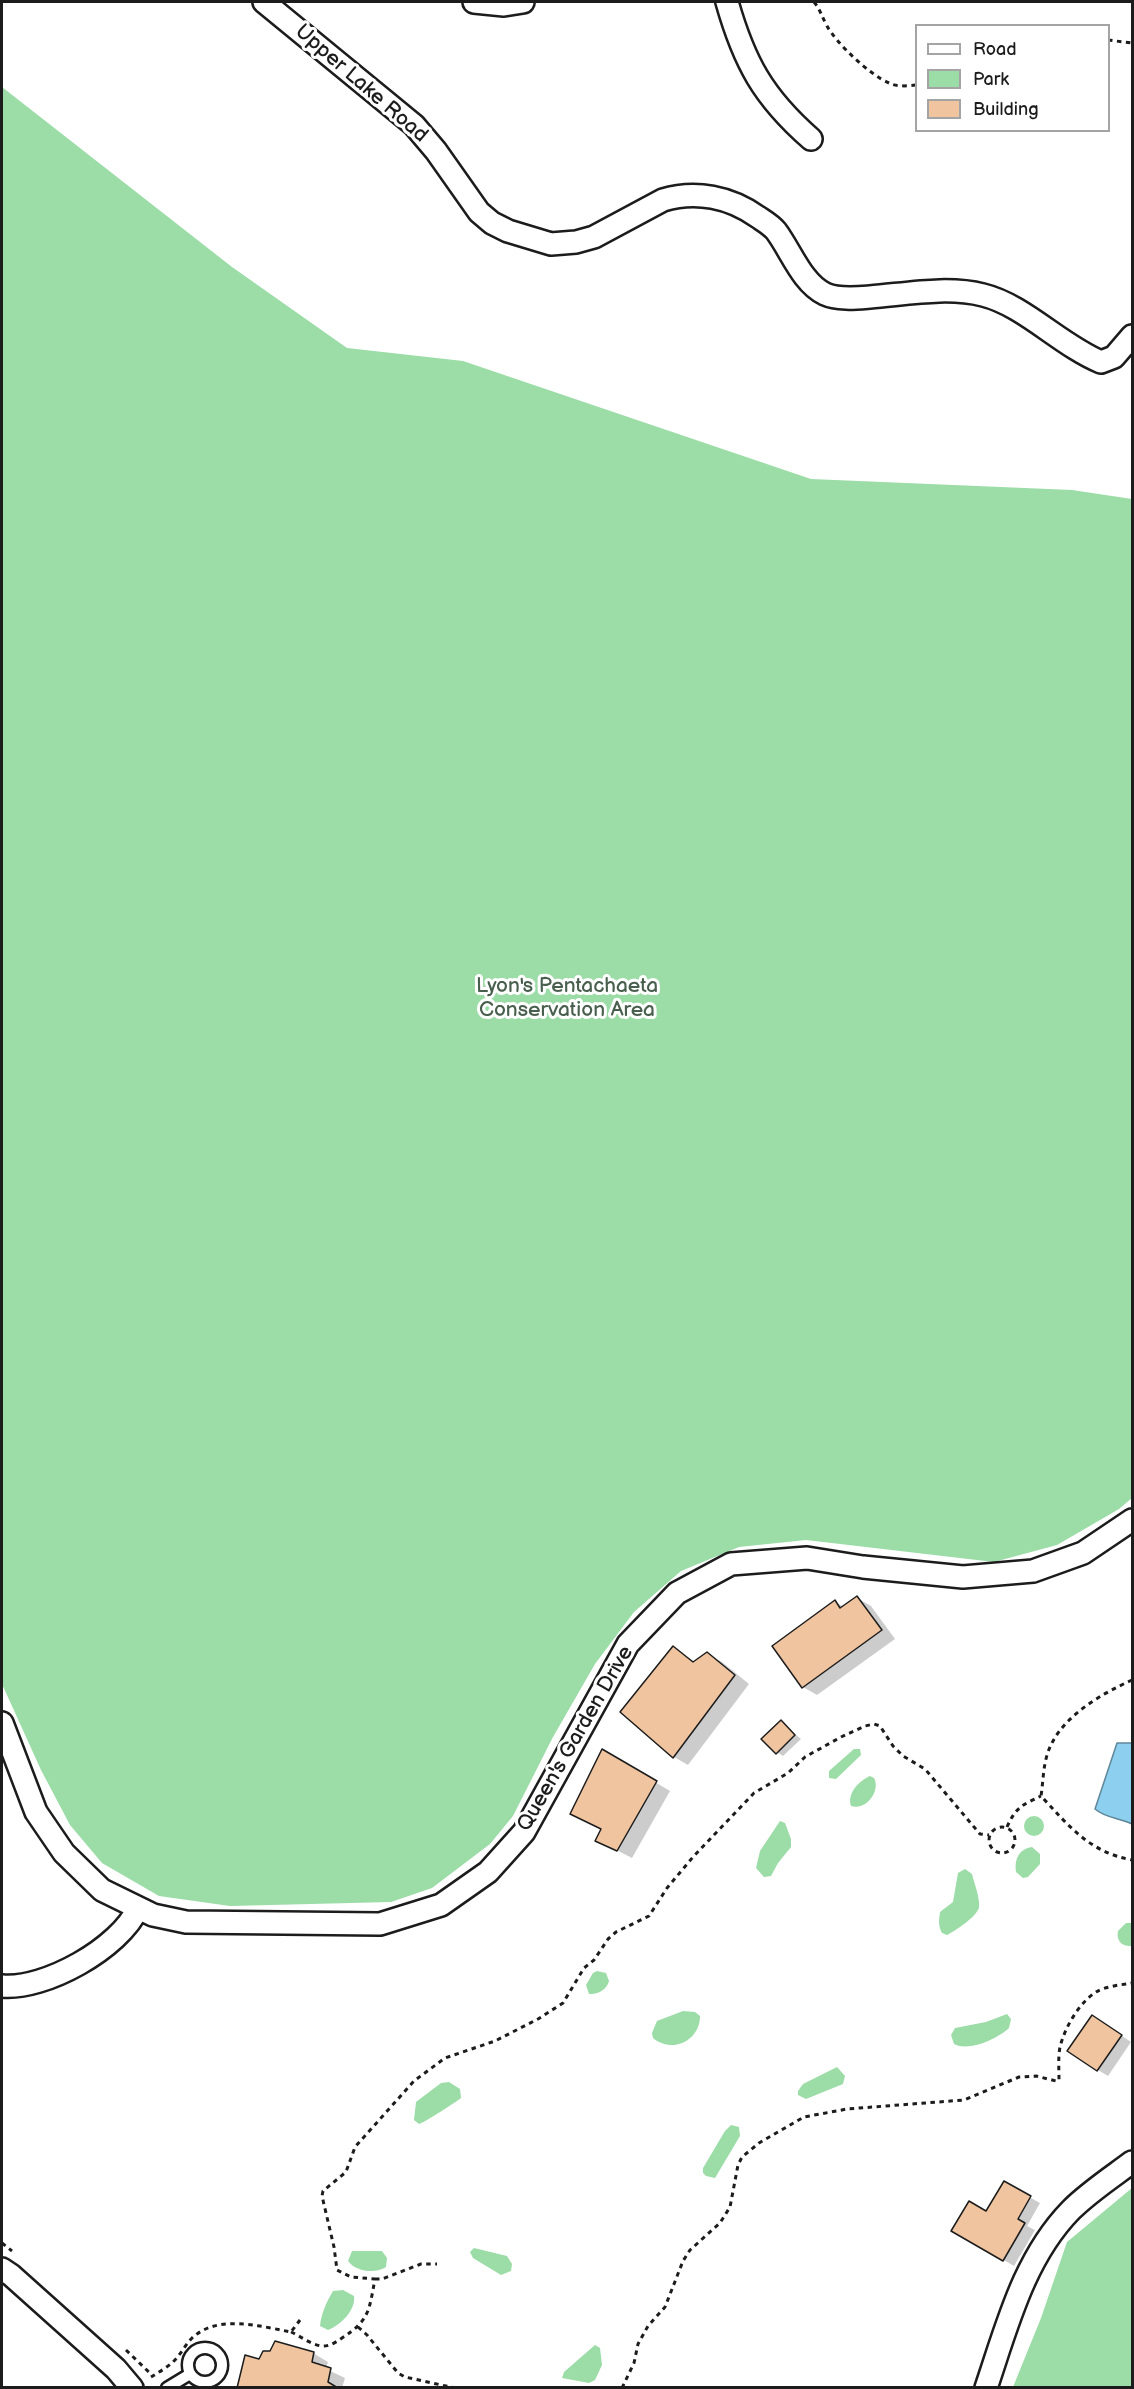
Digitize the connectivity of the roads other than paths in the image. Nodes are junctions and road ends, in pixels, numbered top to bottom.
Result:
1 (264, 2) edge
2 (474, 2) edge
3 (523, 2) edge
4 (727, 2) edge
5 (811, 138) dead end
6 (1132, 336) edge
7 (1132, 1520) edge
8 (2, 1723) edge
9 (138, 1908) junction
10 (2, 1986) edge
11 (1132, 2162) edge
12 (6, 2272) edge
13 (190, 2374) dead end
14 (138, 2385) edge
15 (167, 2388) edge
16 (986, 2388) edge

1 - 6 street, Upper Lake Road
2 - 3 street
4 - 5 street
7 - 9 street, Queen's Garden Drive
8 - 9 street, Queen's Garden Drive
9 - 10 street
11 - 16 street
12 - 14 street
13 - 15 lane

